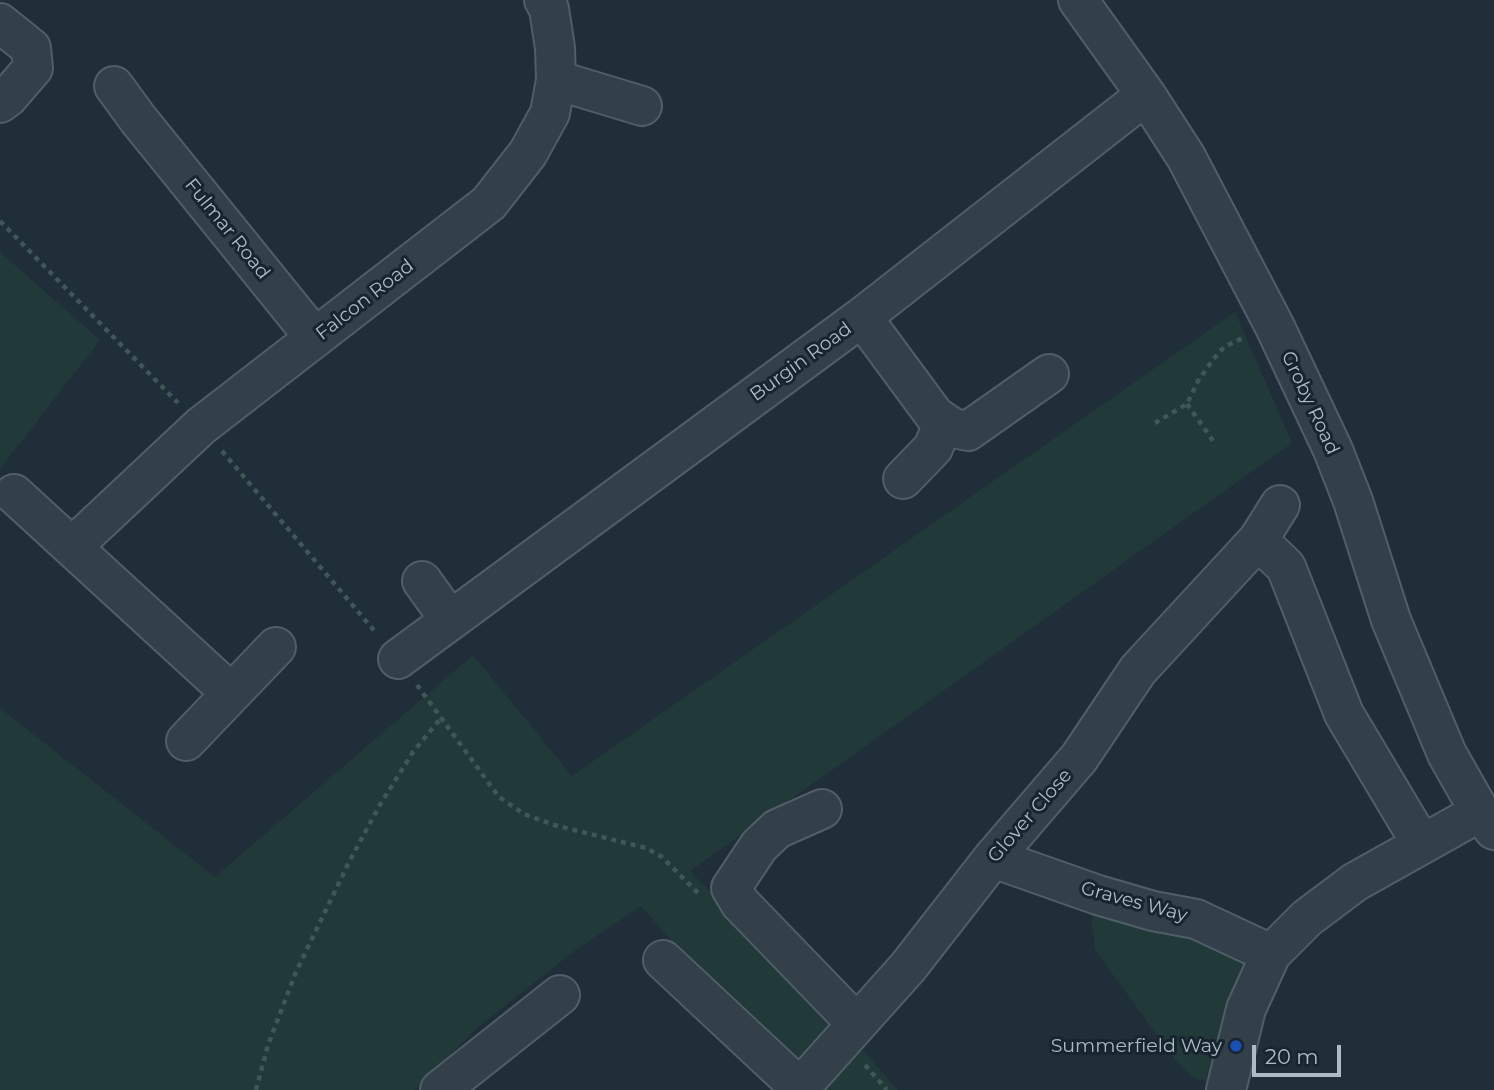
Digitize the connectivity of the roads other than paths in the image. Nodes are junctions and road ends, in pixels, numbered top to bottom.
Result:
1 (544, 0) edge
2 (1078, 0) edge
3 (0, 23) edge
4 (556, 80) junction
5 (114, 86) dead end
6 (1146, 95) junction
7 (0, 103) edge
8 (642, 106) dead end
9 (862, 317) junction
10 (316, 338) junction
11 (1049, 374) dead end
12 (944, 422) junction
13 (903, 479) dead end
14 (14, 494) dead end
15 (1280, 505) dead end
16 (1258, 540) junction
17 (73, 546) junction
18 (422, 581) dead end
19 (450, 620) junction
20 (276, 647) dead end
21 (398, 659) road end
22 (231, 693) junction
23 (186, 741) dead end
24 (822, 808) dead end
25 (1487, 821) edge
26 (1421, 843) junction
27 (993, 858) junction
28 (1271, 954) junction
29 (663, 960) dead end
30 (561, 995) dead end
31 (850, 1031) junction
32 (799, 1089) edge
33 (440, 1090) edge
34 (1226, 1090) edge

1 - 4 street, Falcon Road
2 - 6 street, Groby Road
3 - 7 street
4 - 8 street
4 - 10 street, Falcon Road
5 - 10 street, Fulmar Road
6 - 9 street, Burgin Road
6 - 25 street, Groby Road
9 - 12 street
9 - 19 street, Burgin Road
10 - 17 street, Falcon Road
11 - 12 street
12 - 13 street
14 - 17 street
15 - 16 street, Glover Close
16 - 26 street
16 - 27 street, Glover Close
17 - 22 street
18 - 19 street
19 - 21 street, Burgin Road
20 - 22 street
22 - 23 street
24 - 31 street
25 - 26 street
26 - 28 street
27 - 28 street, Graves Way
27 - 31 street, Glover Close
28 - 34 street
29 - 32 street
30 - 33 street
31 - 32 street, Glover Close

